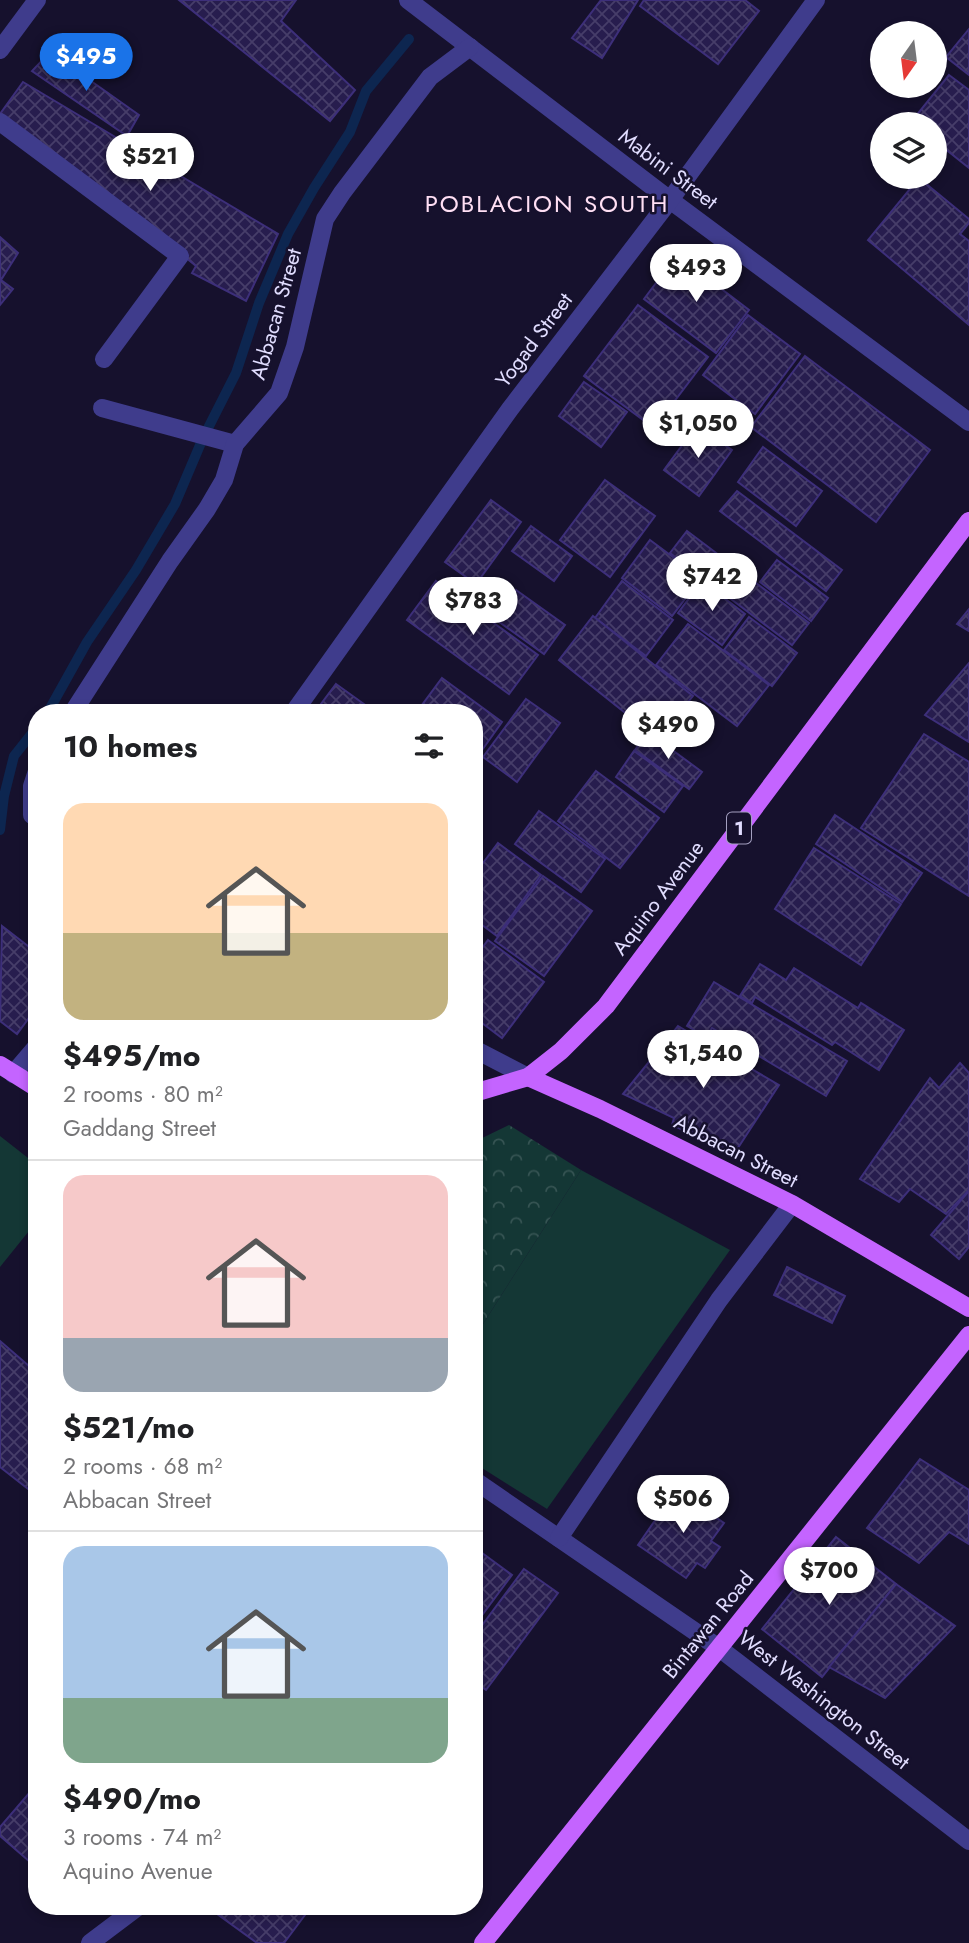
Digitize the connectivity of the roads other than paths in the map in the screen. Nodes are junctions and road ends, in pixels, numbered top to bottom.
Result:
1 (37, 0) edge
2 (408, 0) edge
3 (816, 0) edge
4 (470, 47) junction
5 (0, 50) edge
6 (0, 122) edge
7 (670, 200) junction
8 (104, 359) dead end
9 (102, 408) dead end
10 (969, 422) edge
11 (230, 443) junction
12 (969, 521) edge
13 (78, 704) edge
14 (300, 704) edge
15 (28, 1053) edge
16 (483, 1054) edge
17 (7, 1070) edge
18 (528, 1077) junction
19 (28, 1083) edge
20 (483, 1090) edge
21 (792, 1204) junction
22 (969, 1308) edge
23 (969, 1335) edge
24 (483, 1491) edge
25 (559, 1538) junction
26 (719, 1648) junction
27 (969, 1841) edge
28 (127, 1915) edge
29 (90, 1943) edge
30 (483, 1943) edge

1 - 5 street
2 - 4 street, Mabini Street
3 - 7 street, Yogad Street
4 - 7 street, Mabini Street
4 - 11 street, Abbacan Street
6 - 8 street
7 - 10 street, Mabini Street
7 - 14 street, Yogad Street
9 - 11 street
11 - 13 street, Abbacan Street
12 - 18 main road, Aquino Avenue / 1
15 - 17 street
16 - 18 street, Abbacan Street
17 - 19 main road
18 - 20 main road, Aquino Avenue / 1
18 - 21 main road, Abbacan Street
21 - 22 main road, Abbacan Street
21 - 25 street
23 - 26 main road, Bintawan Road
24 - 25 street, West Washington Street
25 - 26 street, West Washington Street
26 - 27 street, West Washington Street
26 - 30 main road, Bintawan Road
28 - 29 street

